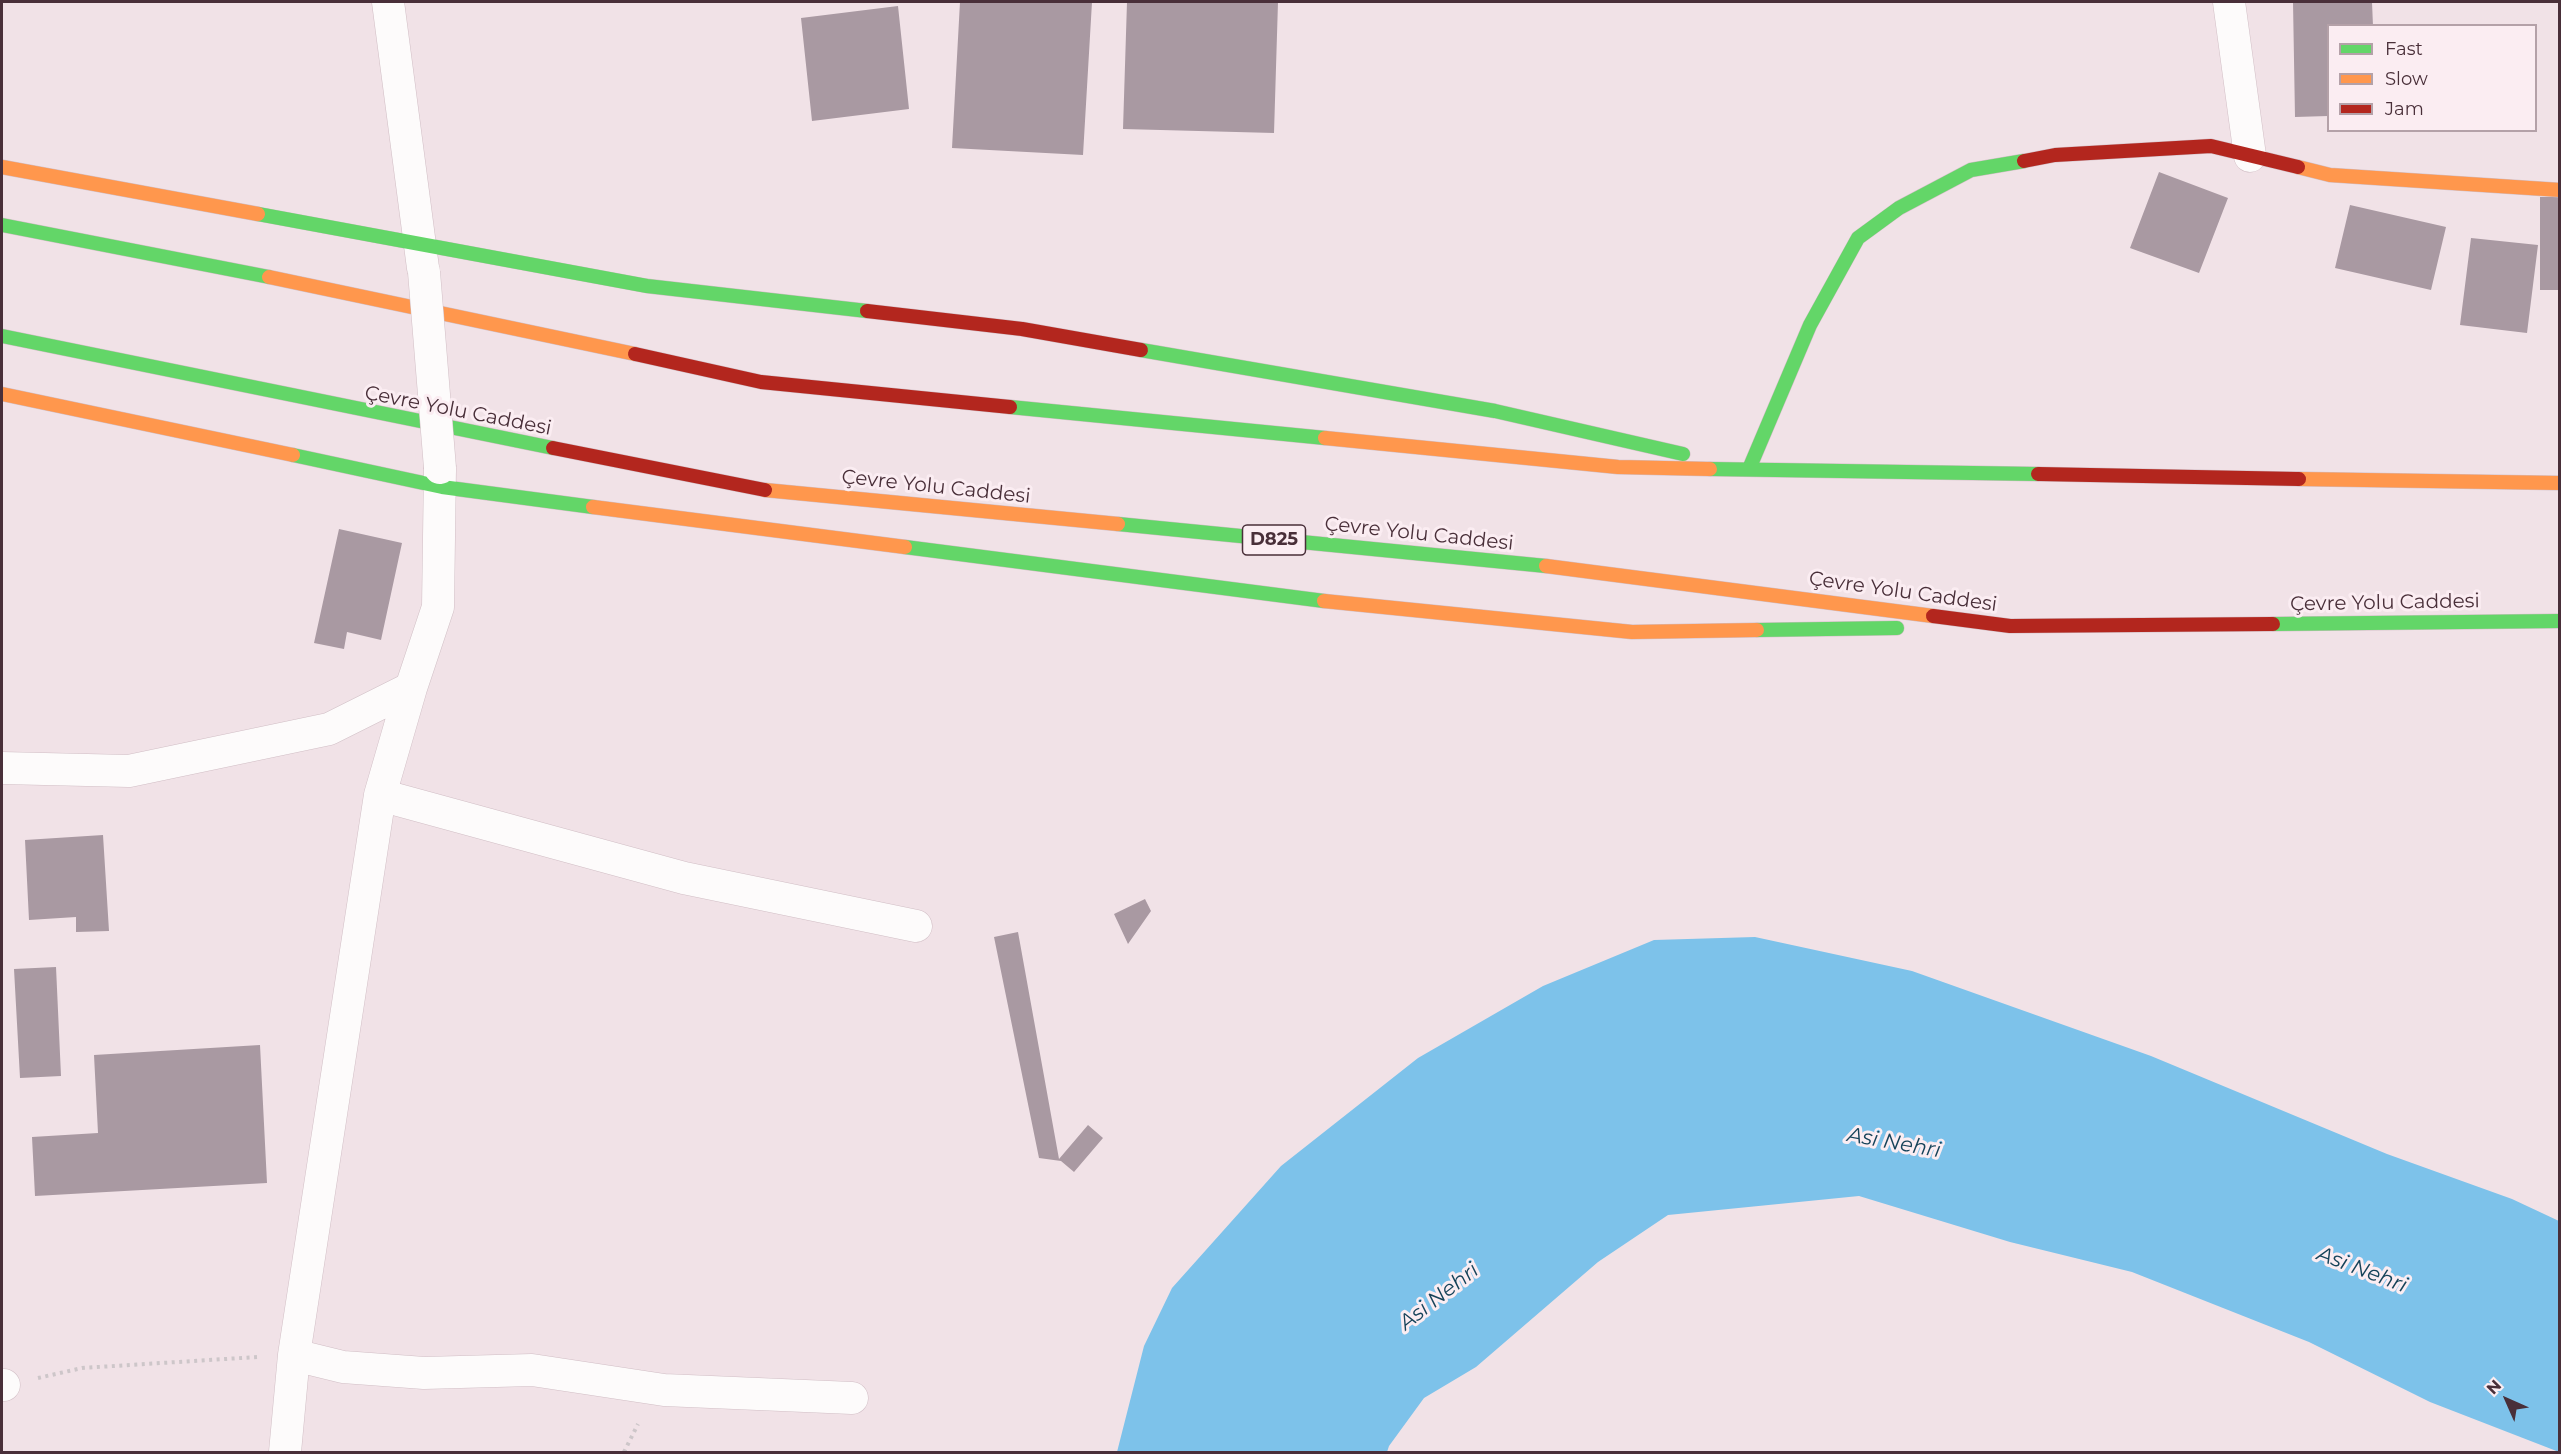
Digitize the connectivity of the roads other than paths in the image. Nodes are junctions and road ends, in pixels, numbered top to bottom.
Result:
1 (388, 2) edge
2 (2229, 2) edge
3 (2250, 156) junction
4 (2, 167) edge
5 (2559, 190) edge
6 (2, 225) edge
7 (421, 258) junction
8 (2, 336) edge
9 (2, 394) edge
10 (1749, 469) junction
11 (441, 477) junction
12 (2559, 483) edge
13 (2559, 621) edge
14 (2010, 626) junction
15 (411, 688) junction
16 (2, 768) edge
17 (380, 795) junction
18 (916, 926) dead end
19 (294, 1355) junction
20 (852, 1398) dead end
21 (285, 1452) edge

1 - 7 street
2 - 3 street
3 - 5 main road
3 - 10 main road
4 - 7 main road
6 - 10 main road
7 - 10 main road
7 - 11 street, bridge
8 - 14 main road, Çevre Yolu Caddesi / D825
9 - 11 main road
10 - 12 main road
11 - 14 main road
11 - 15 street
13 - 14 main road, Çevre Yolu Caddesi / D825
15 - 16 street
15 - 17 street
17 - 18 street
17 - 19 street
19 - 20 street
19 - 21 street

